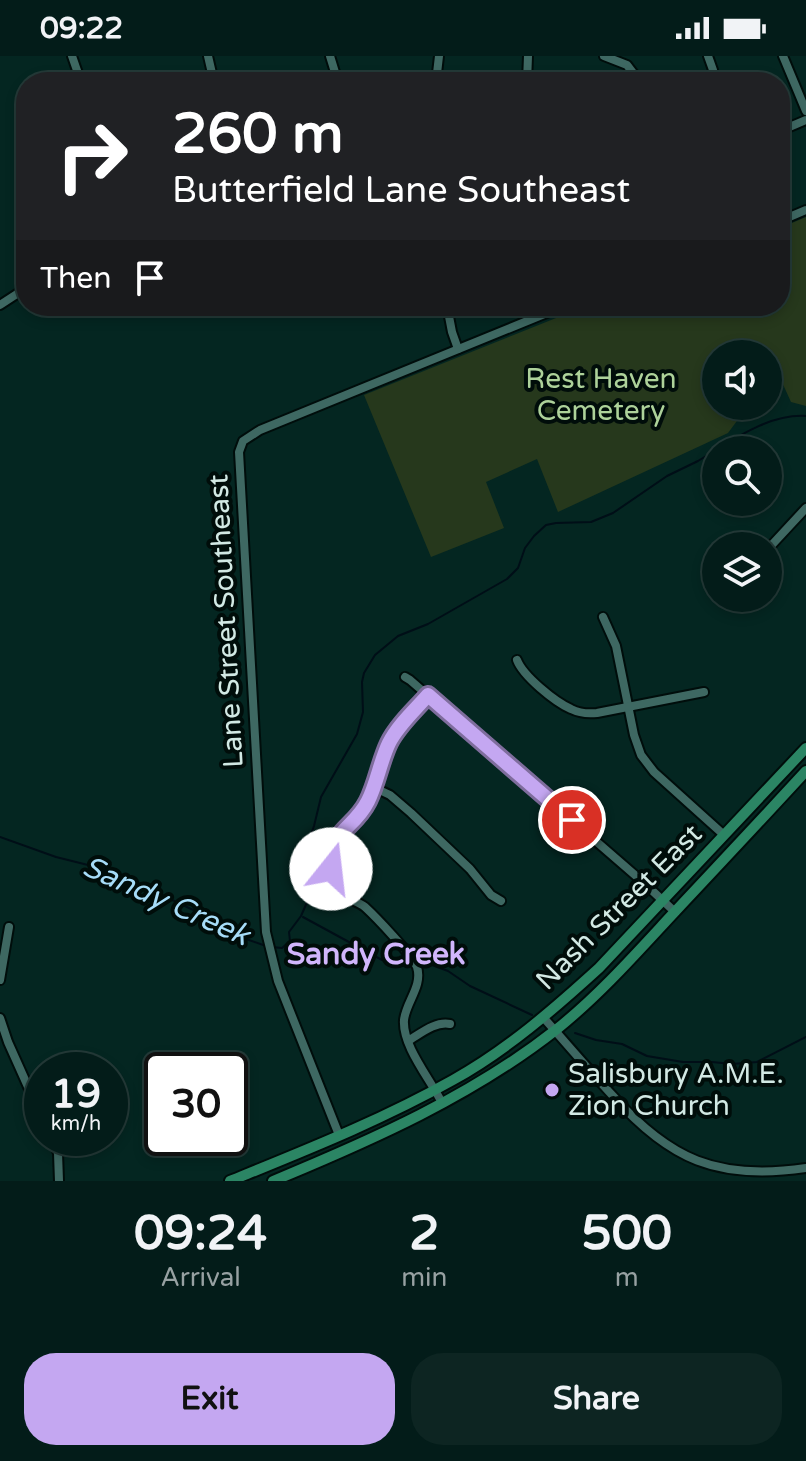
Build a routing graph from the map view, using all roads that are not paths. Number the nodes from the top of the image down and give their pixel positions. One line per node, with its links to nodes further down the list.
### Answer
1 (604, 56): 4 (street)
2 (708, 56): 3 (street)
3 (713, 70)
4 (632, 72)
5 (790, 73): 6 (street)
6 (806, 111)
7 (449, 316): 9 (street)
8 (538, 316): 9 (street, Lane Street Southeast)
9 (458, 349): 36 (street, Lane Street Southeast)
10 (806, 508): 11 (street)
11 (782, 534)
12 (603, 617): 17 (street)
13 (517, 660): 17 (street)
14 (405, 677): 16 (street)
15 (704, 692): 17 (street)
16 (428, 695): 20 (street); 23 (street)
17 (628, 707): 21 (street)
18 (806, 748): 21 (main road, Nash Street East)
19 (806, 771): 24 (main road, Nash Street East)
20 (373, 787): 22 (street); 32 (street)
21 (724, 835): 23 (main road, Nash Street East)
22 (501, 901)
23 (663, 901): 24 (street); 28 (main road, Nash Street East)
24 (675, 912): 31 (main road, Nash Street East)
25 (9, 927): 26 (street)
26 (2, 949): 27 (street)
27 (0, 980)
28 (543, 1017): 31 (street); 34 (main road, Nash Street East)
29 (0, 1018): 33 (street)
30 (450, 1024): 32 (street)
31 (555, 1031): 35 (main road, Nash Street East); 40 (street)
32 (408, 1041): 34 (street)
33 (24, 1078)
34 (435, 1089): 35 (street); 36 (main road, Nash Street East)
35 (442, 1103): 39 (main road, Nash Street East)
36 (339, 1135): 42 (main road, Nash Street East)
37 (58, 1156): 41 (street)
38 (806, 1168): 40 (street)
39 (300, 1176): 43 (main road, Nash Street East)
40 (793, 1177)
41 (59, 1181)
42 (230, 1181)
43 (273, 1181)

